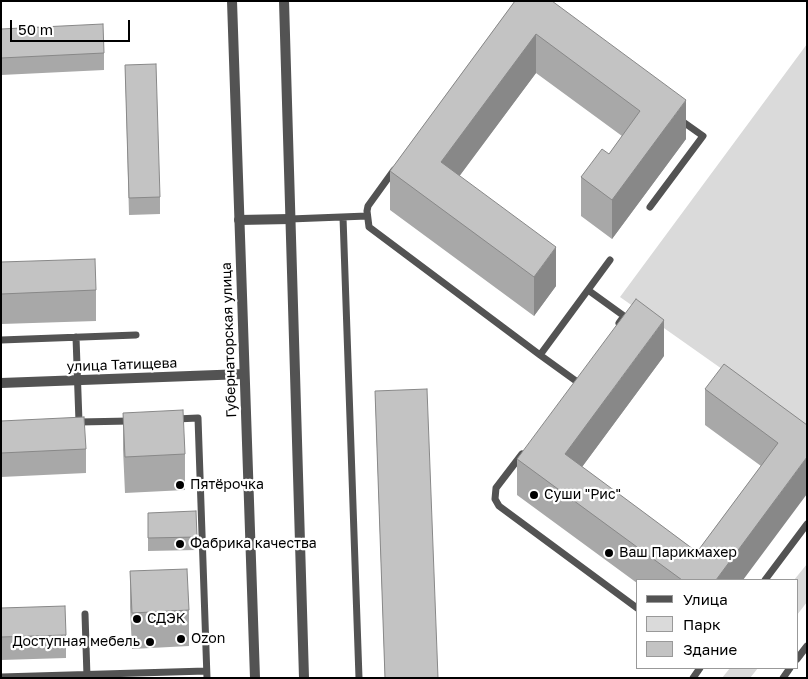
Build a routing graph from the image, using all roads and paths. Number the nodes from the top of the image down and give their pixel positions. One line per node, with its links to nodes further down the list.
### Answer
1 (232, 1): 9 (street, Губернаторская улица)
2 (284, 1): 8 (street)
3 (671, 113): 5 (lane)
4 (398, 165): 6 (lane)
5 (650, 207)
6 (367, 216): 7 (lane); 16 (lane)
7 (343, 217): 8 (lane); 39 (lane)
8 (290, 219): 9 (street); 38 (street)
9 (239, 220): 17 (street, Губернаторская улица)
10 (610, 260): 11 (lane)
11 (588, 290): 12 (lane); 16 (lane)
12 (613, 331)
13 (136, 335): 14 (lane)
14 (76, 338): 15 (lane); 19 (lane)
15 (1, 340)
16 (540, 355): 20 (lane)
17 (244, 374): 19 (street, улица Татищева); 37 (street, Губернаторская улица)
18 (581, 374): 20 (lane)
19 (78, 381): 21 (street, улица Татищева); 26 (lane)
20 (576, 381): 22 (lane)
21 (1, 383)
22 (570, 389)
23 (170, 419): 34 (lane)
24 (142, 420): 26 (lane)
25 (70, 422): 26 (lane)
26 (79, 422)
27 (525, 450): 30 (lane)
28 (807, 524): 29 (lane)
29 (766, 579)
30 (636, 607)
31 (85, 614): 35 (lane)
32 (807, 646): 33 (lane)
33 (798, 658)
34 (207, 674): 35 (lane)
35 (87, 676): 36 (lane)
36 (1, 678)
37 (255, 678)
38 (304, 678)
39 (359, 678)

